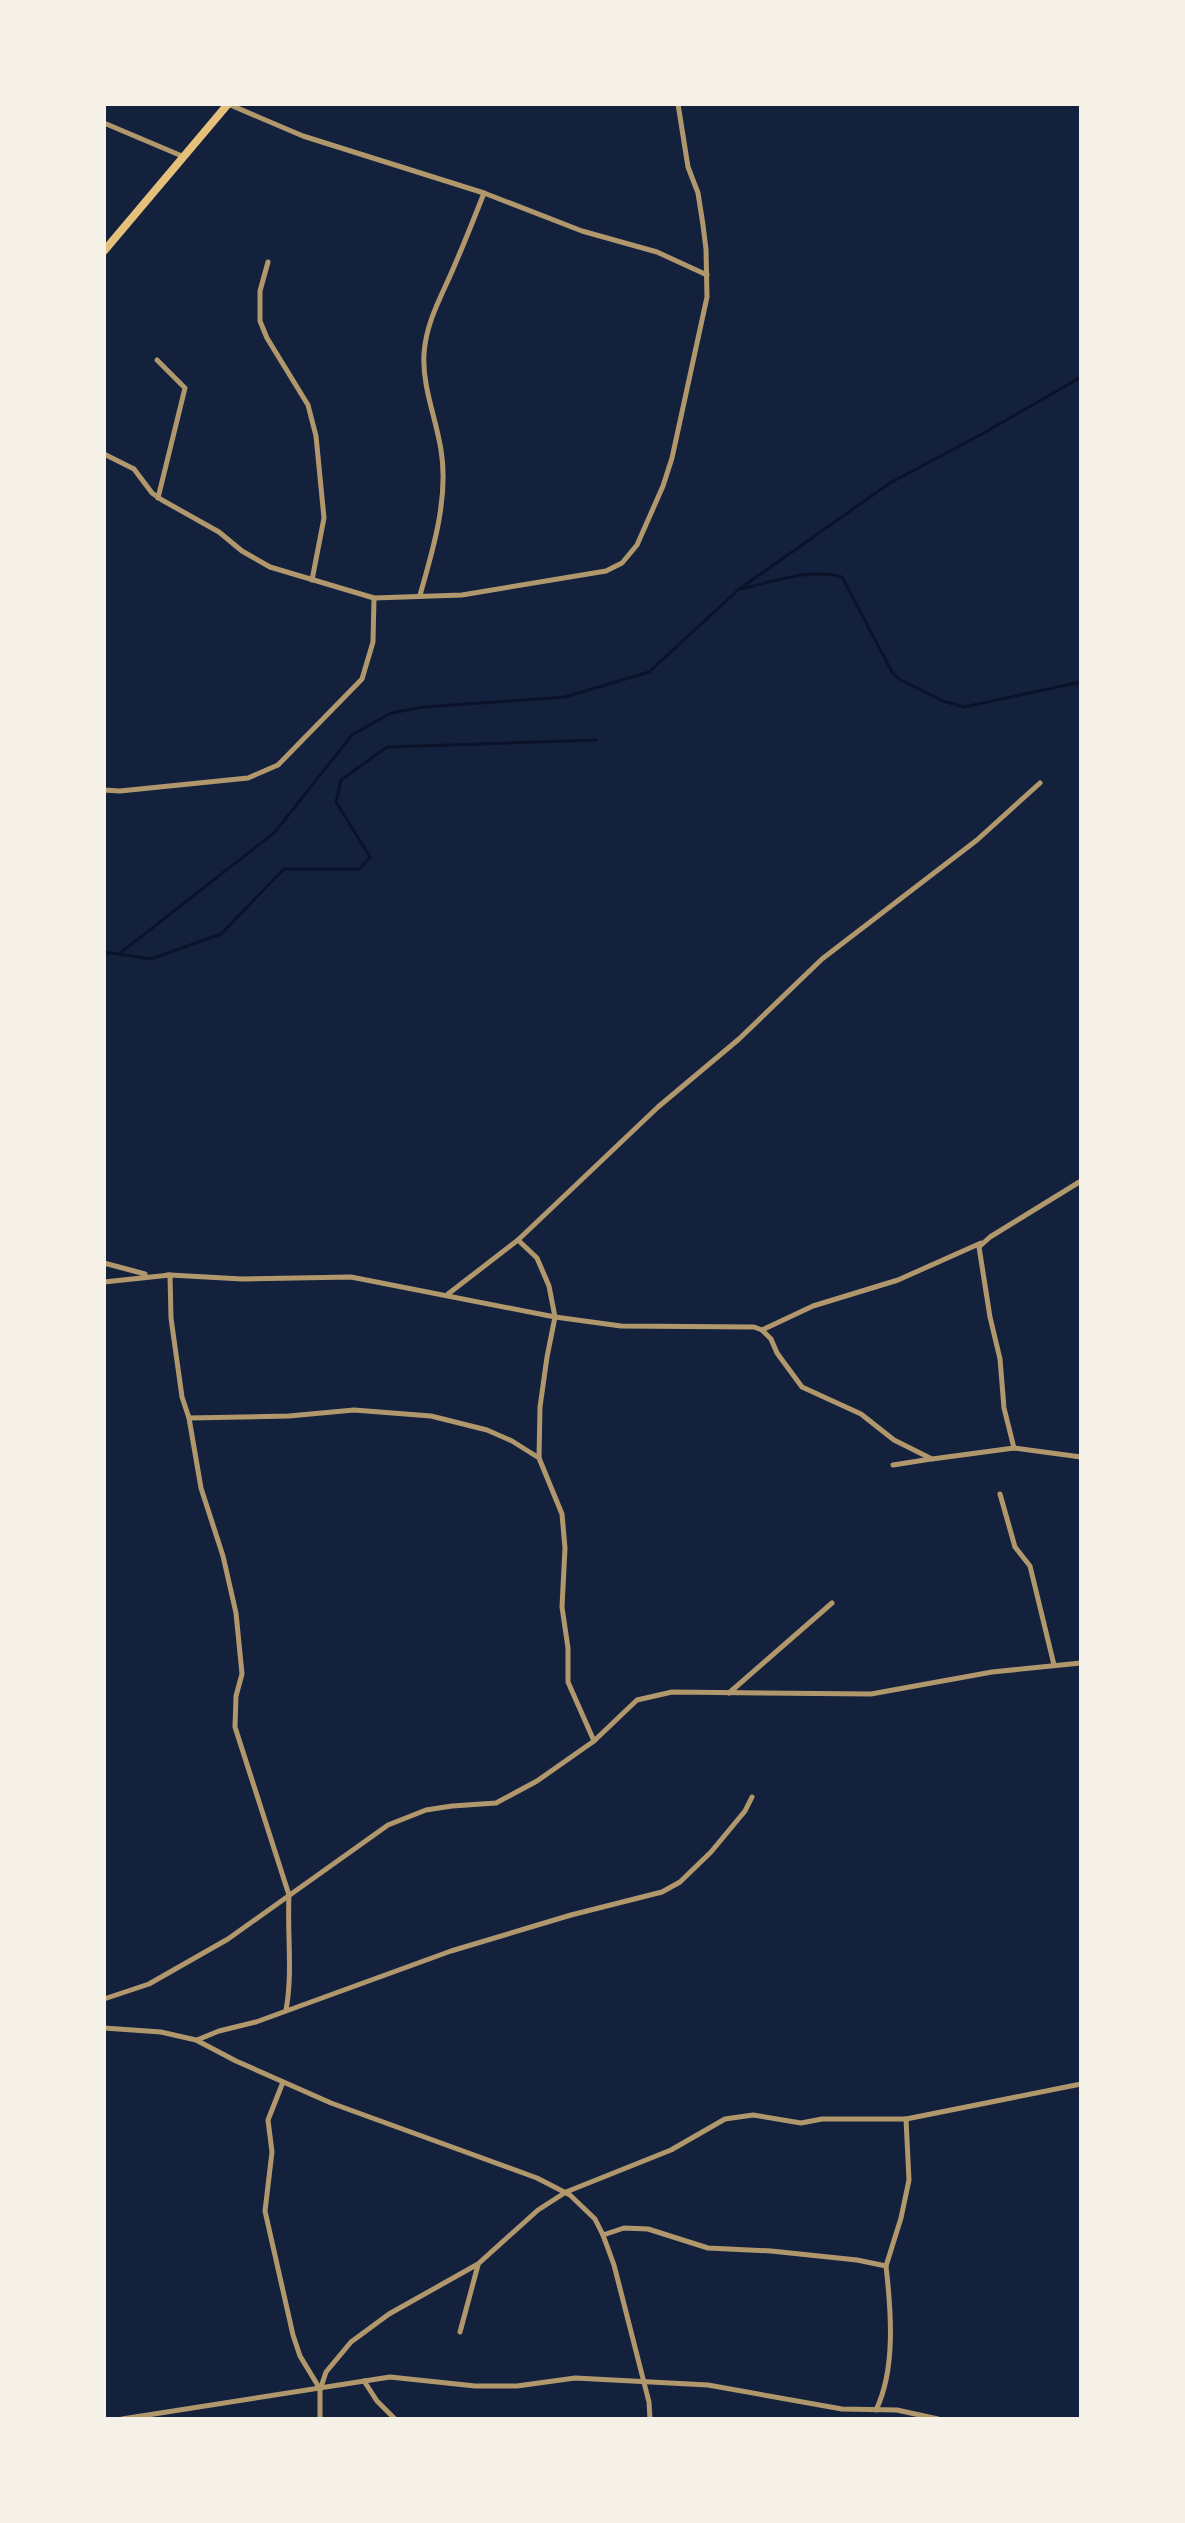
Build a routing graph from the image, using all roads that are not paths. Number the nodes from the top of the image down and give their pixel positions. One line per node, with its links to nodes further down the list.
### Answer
1 (228, 104): 4 (highway); 5 (street)
2 (678, 104): 8 (street)
3 (104, 123): 4 (street)
4 (182, 156): 6 (highway)
5 (484, 193): 8 (street); 13 (street)
6 (104, 251)
7 (268, 262): 12 (street)
8 (708, 276): 13 (street)
9 (157, 360): 11 (street)
10 (104, 454): 11 (street)
11 (158, 498): 12 (street)
12 (312, 580): 14 (street)
13 (420, 595): 14 (street)
14 (374, 598): 16 (street)
15 (1040, 783): 18 (street)
16 (104, 790)
17 (1081, 1181): 19 (street)
18 (518, 1240): 23 (street); 24 (street)
19 (982, 1243): 25 (street); 27 (street)
20 (104, 1263): 21 (street)
21 (170, 1275): 22 (street); 23 (street); 26 (street)
22 (104, 1282)
23 (447, 1295): 24 (street)
24 (555, 1317): 25 (street); 29 (street)
25 (762, 1330): 30 (street)
26 (189, 1418): 29 (street); 39 (street)
27 (1014, 1448): 28 (street); 30 (street)
28 (1081, 1457)
29 (539, 1458): 37 (street)
30 (932, 1459): 31 (street)
31 (893, 1465)
32 (1000, 1494): 35 (street)
33 (832, 1603): 36 (street)
34 (1081, 1663): 35 (street)
35 (1054, 1665): 36 (street)
36 (729, 1693): 37 (street)
37 (594, 1741): 39 (street)
38 (752, 1797): 41 (street)
39 (289, 1895): 40 (street); 41 (street)
40 (104, 1999)
41 (286, 2010): 45 (street)
42 (104, 2028): 43 (street)
43 (112, 2028): 44 (street); 45 (street)
44 (104, 2036)
45 (196, 2040): 46 (street)
46 (283, 2082): 49 (street); 56 (street)
47 (1081, 2084): 48 (street)
48 (906, 2119): 49 (street); 52 (street)
49 (566, 2192): 50 (street); 51 (street)
50 (603, 2235): 52 (street); 54 (street)
51 (478, 2264): 53 (street); 56 (street)
52 (886, 2266): 57 (street)
53 (460, 2332)
54 (642, 2380): 55 (street); 57 (street); 61 (street)
55 (364, 2381): 56 (street); 60 (street)
56 (320, 2390): 58 (street); 59 (street)
57 (875, 2411): 62 (street)
58 (122, 2419)
59 (320, 2419)
60 (395, 2419)
61 (650, 2419)
62 (938, 2419)

